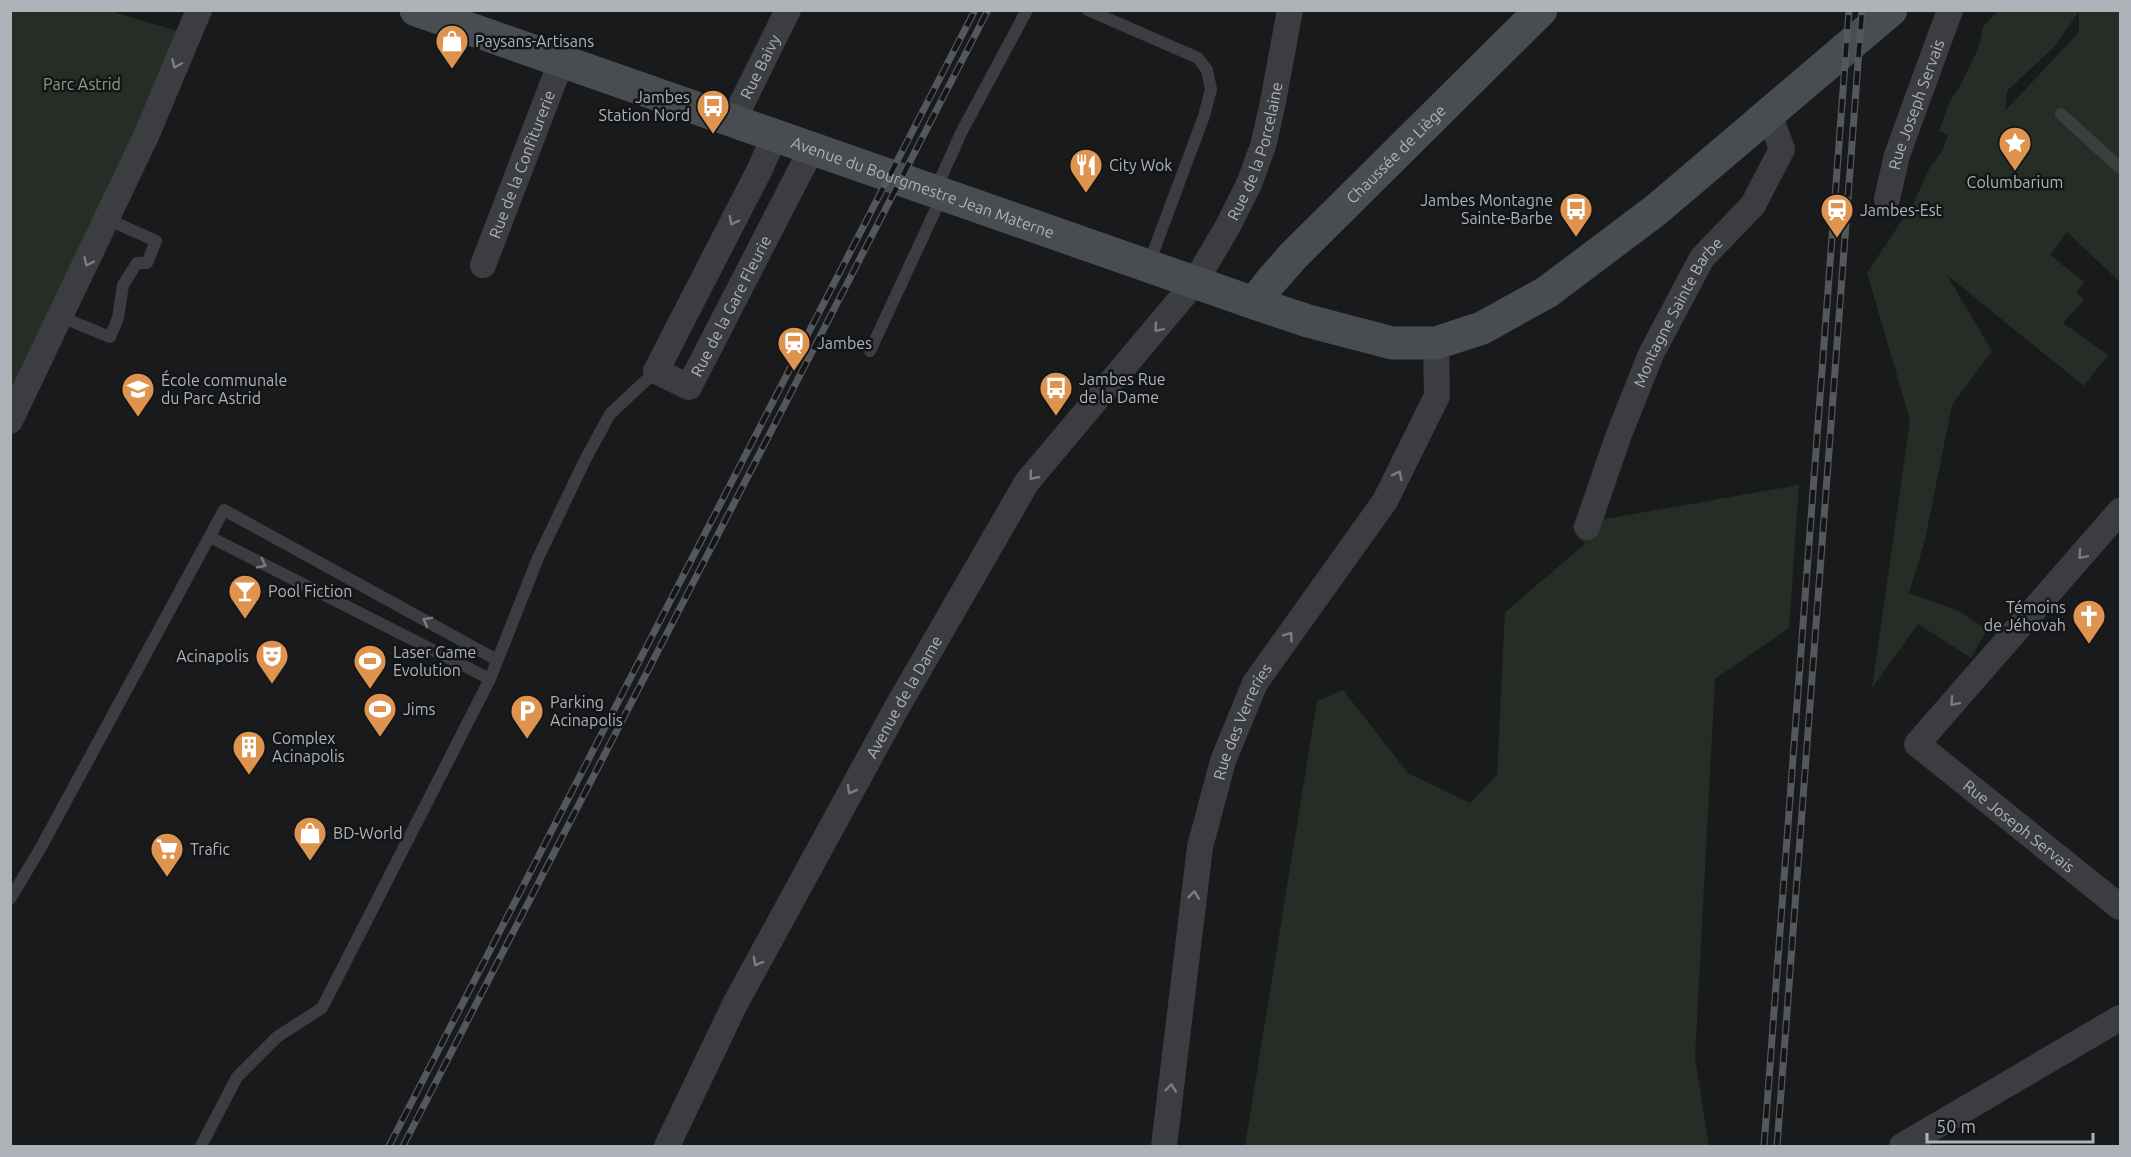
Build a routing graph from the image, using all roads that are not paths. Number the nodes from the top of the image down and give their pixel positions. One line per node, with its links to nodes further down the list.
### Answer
1 (199, 10): 19 (street, one-way to 19)
2 (416, 10): 10 (main road, Avenue du Bourgmestre Jean Materne)
3 (788, 10): 13 (street, Rue Baivy)
4 (1028, 10): 17 (lane)
5 (1089, 10): 21 (lane)
6 (1290, 10): 22 (street, Rue de la Porcelaine)
7 (1542, 10): 23 (main road, Chaussée de Liège)
8 (1890, 10): 11 (main road)
9 (1950, 10): 18 (street, Rue Joseph Servais)
10 (561, 62): 13 (main road, Avenue du Bourgmestre Jean Materne); 20 (street, Rue de la Confiturerie)
11 (1769, 114): 25 (main road); 30 (street, Montagne Sainte Barbe)
12 (2061, 114): 16 (lane)
13 (732, 123): 14 (main road, Avenue du Bourgmestre Jean Materne)
14 (774, 137): 15 (main road, Avenue du Bourgmestre Jean Materne); 27 (street, one-way to 27)
15 (811, 150): 17 (main road, Avenue du Bourgmestre Jean Materne); 27 (street, Rue de la Gare Fleurie)
16 (2121, 168)
17 (939, 194): 21 (main road, Avenue du Bourgmestre Jean Materne); 26 (lane)
18 (1887, 199)
19 (107, 219): 24 (street, one-way to 24); 24 (lane)
20 (483, 265)
21 (1148, 267): 22 (main road, Avenue du Bourgmestre Jean Materne)
22 (1196, 282): 23 (main road, Avenue du Bourgmestre Jean Materne); 38 (street, Avenue de la Dame, one-way to 38)
23 (1254, 303): 25 (main road, Avenue du Bourgmestre Jean Materne)
24 (61, 317): 28 (street)
25 (1436, 343): 39 (street, Rue des Verreries, one-way to 25)
26 (870, 351)
27 (656, 371): 32 (lane)
28 (10, 421)
29 (2121, 511): 35 (street, Rue Joseph Servais, one-way to 35)
30 (1587, 527)
31 (210, 537): 32 (lane, one-way to 31); 33 (lane, one-way to 33); 34 (lane)
32 (497, 660): 33 (lane)
33 (490, 679): 37 (lane)
34 (10, 898)
35 (2121, 907)
36 (2121, 1018): 40 (street)
37 (201, 1146)
38 (667, 1146)
39 (1164, 1146)
40 (1902, 1146)

